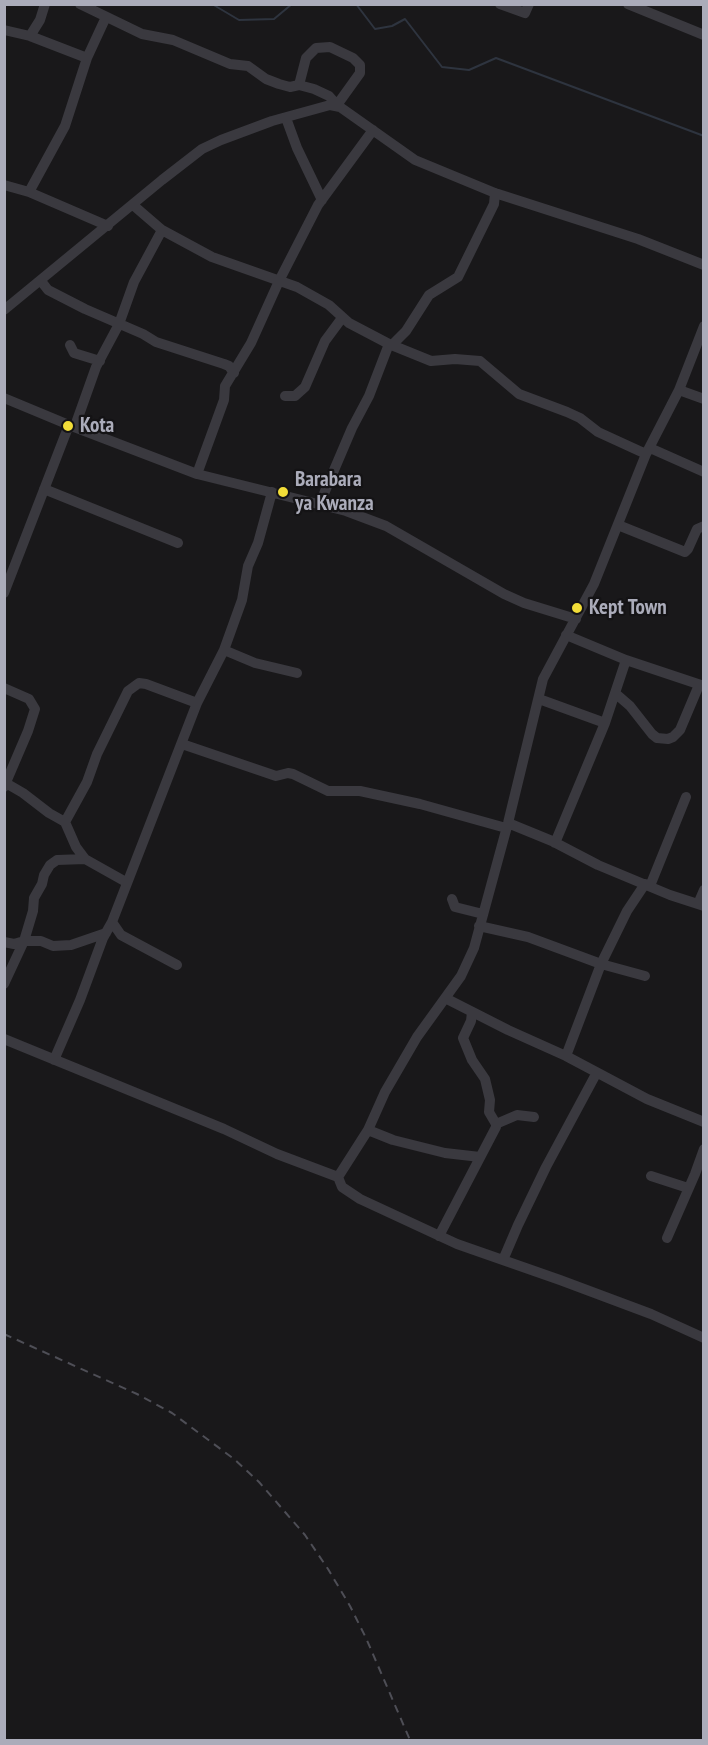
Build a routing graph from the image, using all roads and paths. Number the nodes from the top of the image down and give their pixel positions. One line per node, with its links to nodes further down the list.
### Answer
1 (45, 4): 9 (street)
2 (80, 4): 6 (street)
3 (500, 4): 4 (street)
4 (529, 4)
5 (628, 4): 8 (street)
6 (106, 16): 10 (street); 11 (street)
7 (4, 30): 9 (street)
8 (704, 35)
9 (30, 36): 10 (street)
10 (87, 58): 16 (street)
11 (299, 86): 12 (street); 12 (street)
12 (337, 105): 13 (street); 14 (street)
13 (286, 118): 18 (street); 19 (street)
14 (373, 130): 17 (street); 18 (street)
15 (4, 185): 16 (street)
16 (29, 192): 20 (street)
17 (495, 193): 22 (street); 29 (street)
18 (322, 200): 24 (street)
19 (133, 205): 20 (street); 21 (street)
20 (108, 226): 23 (street)
21 (162, 230): 24 (street); 27 (street)
22 (704, 265)
23 (41, 281): 25 (street); 27 (street)
24 (279, 281): 26 (street); 32 (street)
25 (4, 310)
26 (342, 318): 29 (street); 34 (street)
27 (118, 324): 31 (street); 32 (street)
28 (704, 326): 33 (street)
29 (391, 344): 38 (street); 43 (street)
30 (70, 345): 31 (street)
31 (100, 361): 37 (street)
32 (234, 373): 40 (street)
33 (679, 390): 36 (street); 38 (street)
34 (285, 396)
35 (4, 398): 37 (street)
36 (704, 399)
37 (72, 426): 40 (street); 41 (street)
38 (648, 451): 39 (street); 44 (street)
39 (704, 472)
40 (197, 474): 42 (street)
41 (44, 489): 46 (street); 47 (street)
42 (272, 492): 43 (street); 50 (street)
43 (320, 503): 48 (street)
44 (618, 525): 45 (street); 48 (street)
45 (704, 526)
46 (178, 543)
47 (4, 592)
48 (576, 619): 49 (street)
49 (566, 635): 51 (street); 56 (street)
50 (224, 650): 52 (street); 57 (street)
51 (626, 660): 53 (street); 55 (street)
52 (297, 672)
53 (701, 685): 55 (street)
54 (4, 688): 60 (street)
55 (615, 693): 58 (street)
56 (539, 699): 58 (street); 63 (street)
57 (197, 704): 59 (street); 62 (street)
58 (605, 723): 64 (street)
59 (182, 744): 63 (street); 66 (street)
60 (5, 784): 62 (street)
61 (687, 797): 67 (street)
62 (65, 822): 65 (street)
63 (507, 826): 64 (street); 71 (street)
64 (555, 843): 67 (street)
65 (85, 859): 66 (street); 76 (street)
66 (126, 882): 72 (street)
67 (648, 885): 70 (street); 78 (street)
68 (704, 890): 70 (street)
69 (452, 899): 71 (street)
70 (701, 905)
71 (483, 914): 73 (street)
72 (112, 922): 74 (street); 75 (street)
73 (479, 926): 78 (street); 82 (street)
74 (121, 935): 75 (street); 79 (street)
75 (104, 936): 76 (street); 86 (street)
76 (24, 941): 77 (street); 81 (street)
77 (4, 942)
78 (601, 964): 80 (street); 85 (street)
79 (177, 965)
80 (645, 976)
81 (4, 984)
82 (445, 998): 83 (street); 91 (street)
83 (472, 1012): 85 (street); 90 (street)
84 (4, 1039): 86 (street)
85 (566, 1056): 87 (street)
86 (54, 1060): 95 (street)
87 (596, 1074): 89 (street); 99 (street)
88 (534, 1117): 90 (street)
89 (704, 1122)
90 (496, 1124): 93 (street)
91 (368, 1130): 93 (street); 95 (street)
92 (704, 1149): 96 (street)
93 (480, 1157): 97 (street)
94 (651, 1176): 96 (street)
95 (338, 1177): 97 (street)
96 (688, 1188): 98 (street)
97 (439, 1236): 99 (street)
98 (667, 1238)
99 (503, 1260): 100 (street)
100 (704, 1338)

